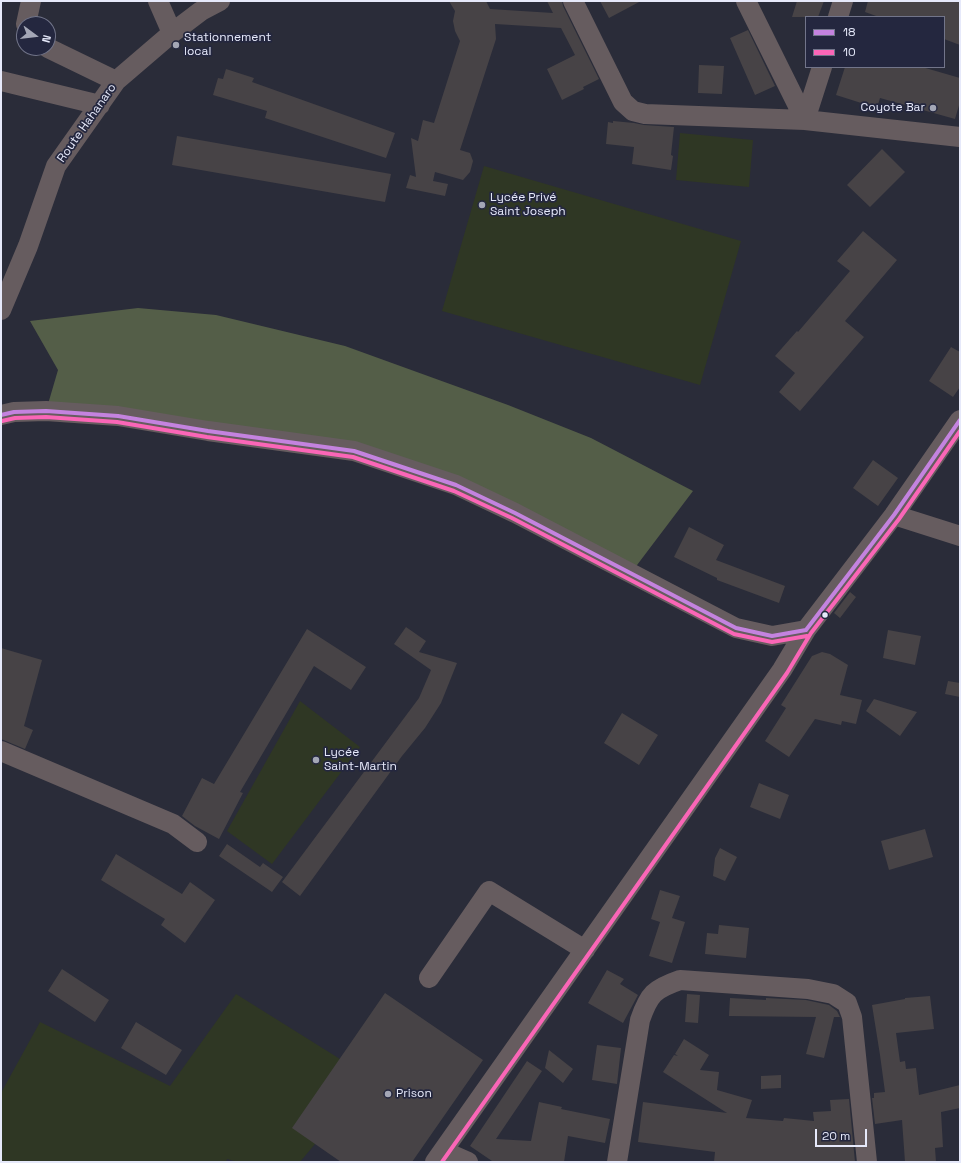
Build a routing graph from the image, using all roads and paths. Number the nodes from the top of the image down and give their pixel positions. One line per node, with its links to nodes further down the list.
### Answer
1 (31, 1): 7 (street)
2 (158, 1): 9 (street)
3 (220, 1): 9 (street, Route Hahanaro)
4 (573, 1): 15 (street)
5 (746, 1): 15 (street)
6 (843, 1): 8 (street)
7 (28, 16)
8 (838, 16)
9 (172, 32): 13 (street, Route Hahanaro)
10 (56, 52): 13 (street)
11 (822, 68): 15 (street)
12 (1, 81): 14 (street)
13 (116, 81): 14 (street, Route Hahanaro)
14 (100, 105): 17 (street, Route Hahanaro)
15 (805, 120): 16 (street)
16 (960, 137)
17 (1, 310)
18 (1, 415): 22 (street)
19 (960, 420): 20 (street)
20 (894, 515): 21 (street); 22 (street)
21 (960, 536)
22 (806, 630): 25 (street)
23 (1, 751): 24 (street)
24 (197, 842)
25 (585, 950): 26 (street); 27 (street)
26 (429, 978)
27 (439, 1157): 28 (street)
28 (468, 1162)
29 (618, 1162): 30 (street)
30 (868, 1162)

